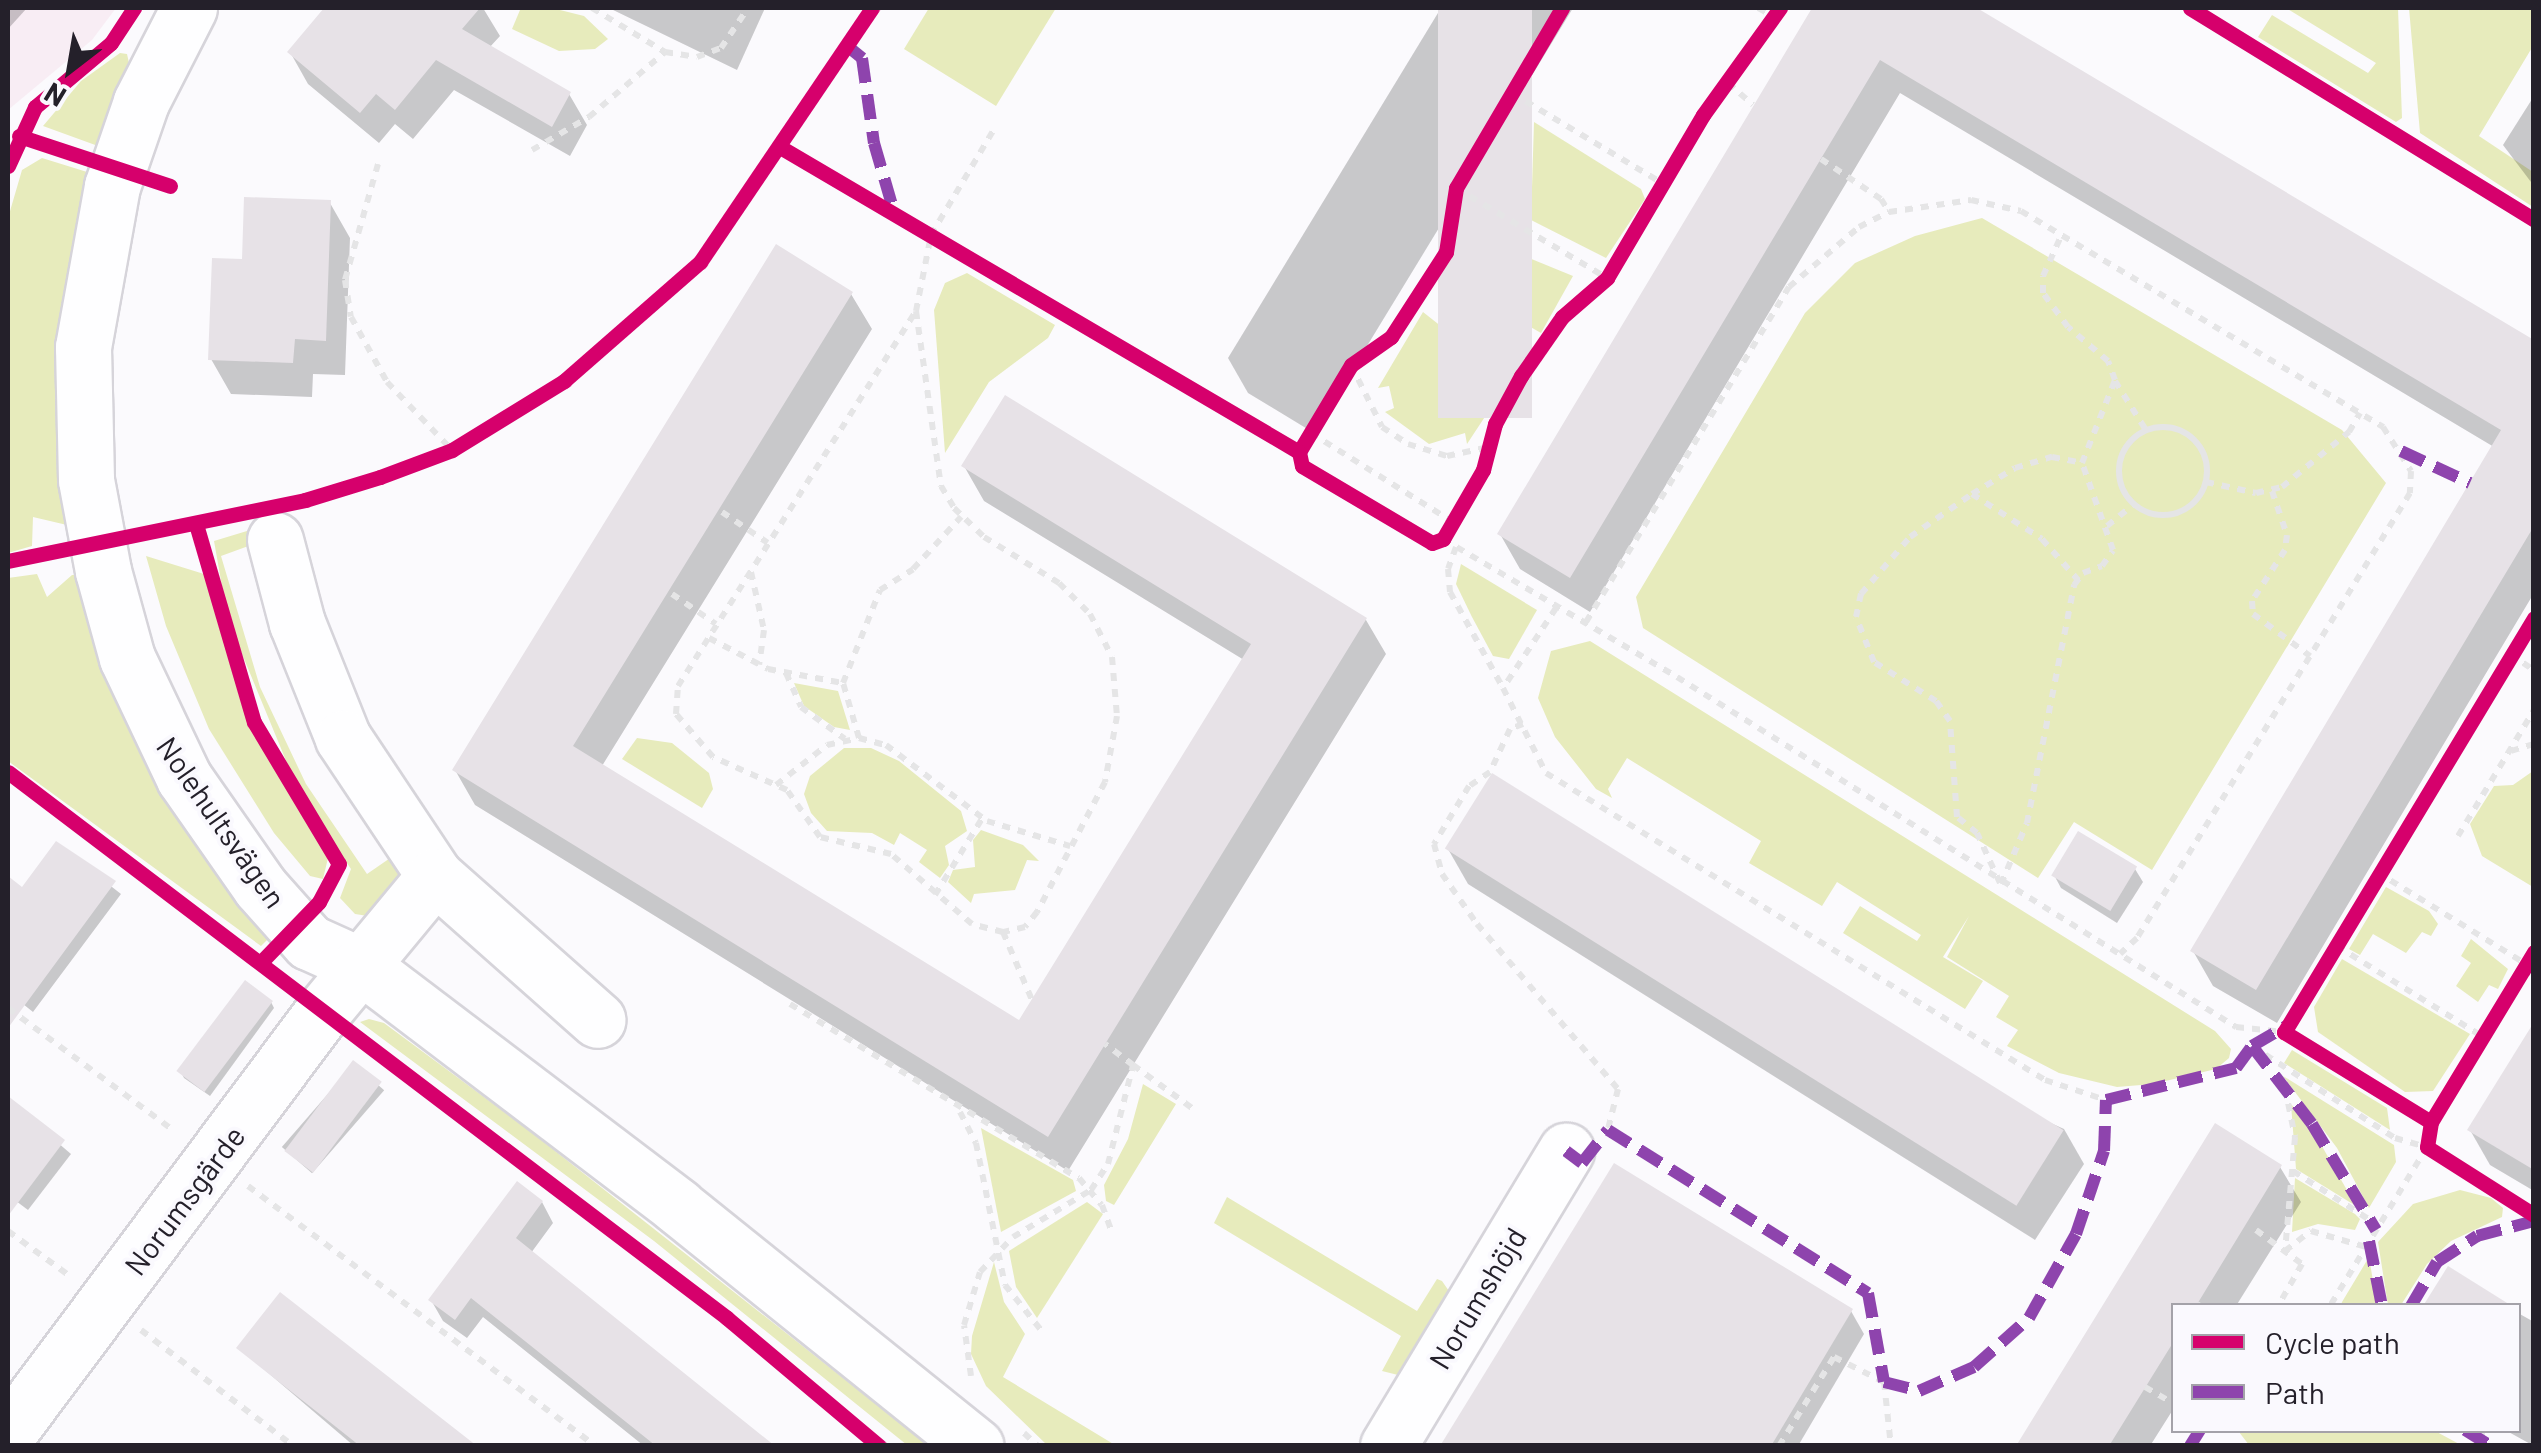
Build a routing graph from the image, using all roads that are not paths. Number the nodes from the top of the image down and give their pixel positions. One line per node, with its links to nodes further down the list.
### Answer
1 (189, 8): 5 (street, Nolehultsvägen)
2 (232, 8): 5 (street, Nolehultsvägen)
3 (275, 540): 4 (street)
4 (435, 876): 5 (street, Norumsgärde); 6 (street)
5 (360, 965): 8 (street, Norumsgärde); 9 (street, Nolehultsvägen)
6 (598, 1020)
7 (1576, 1169): 10 (street, Norumshöjd)
8 (8, 1433)
9 (997, 1437)
10 (1388, 1446)

